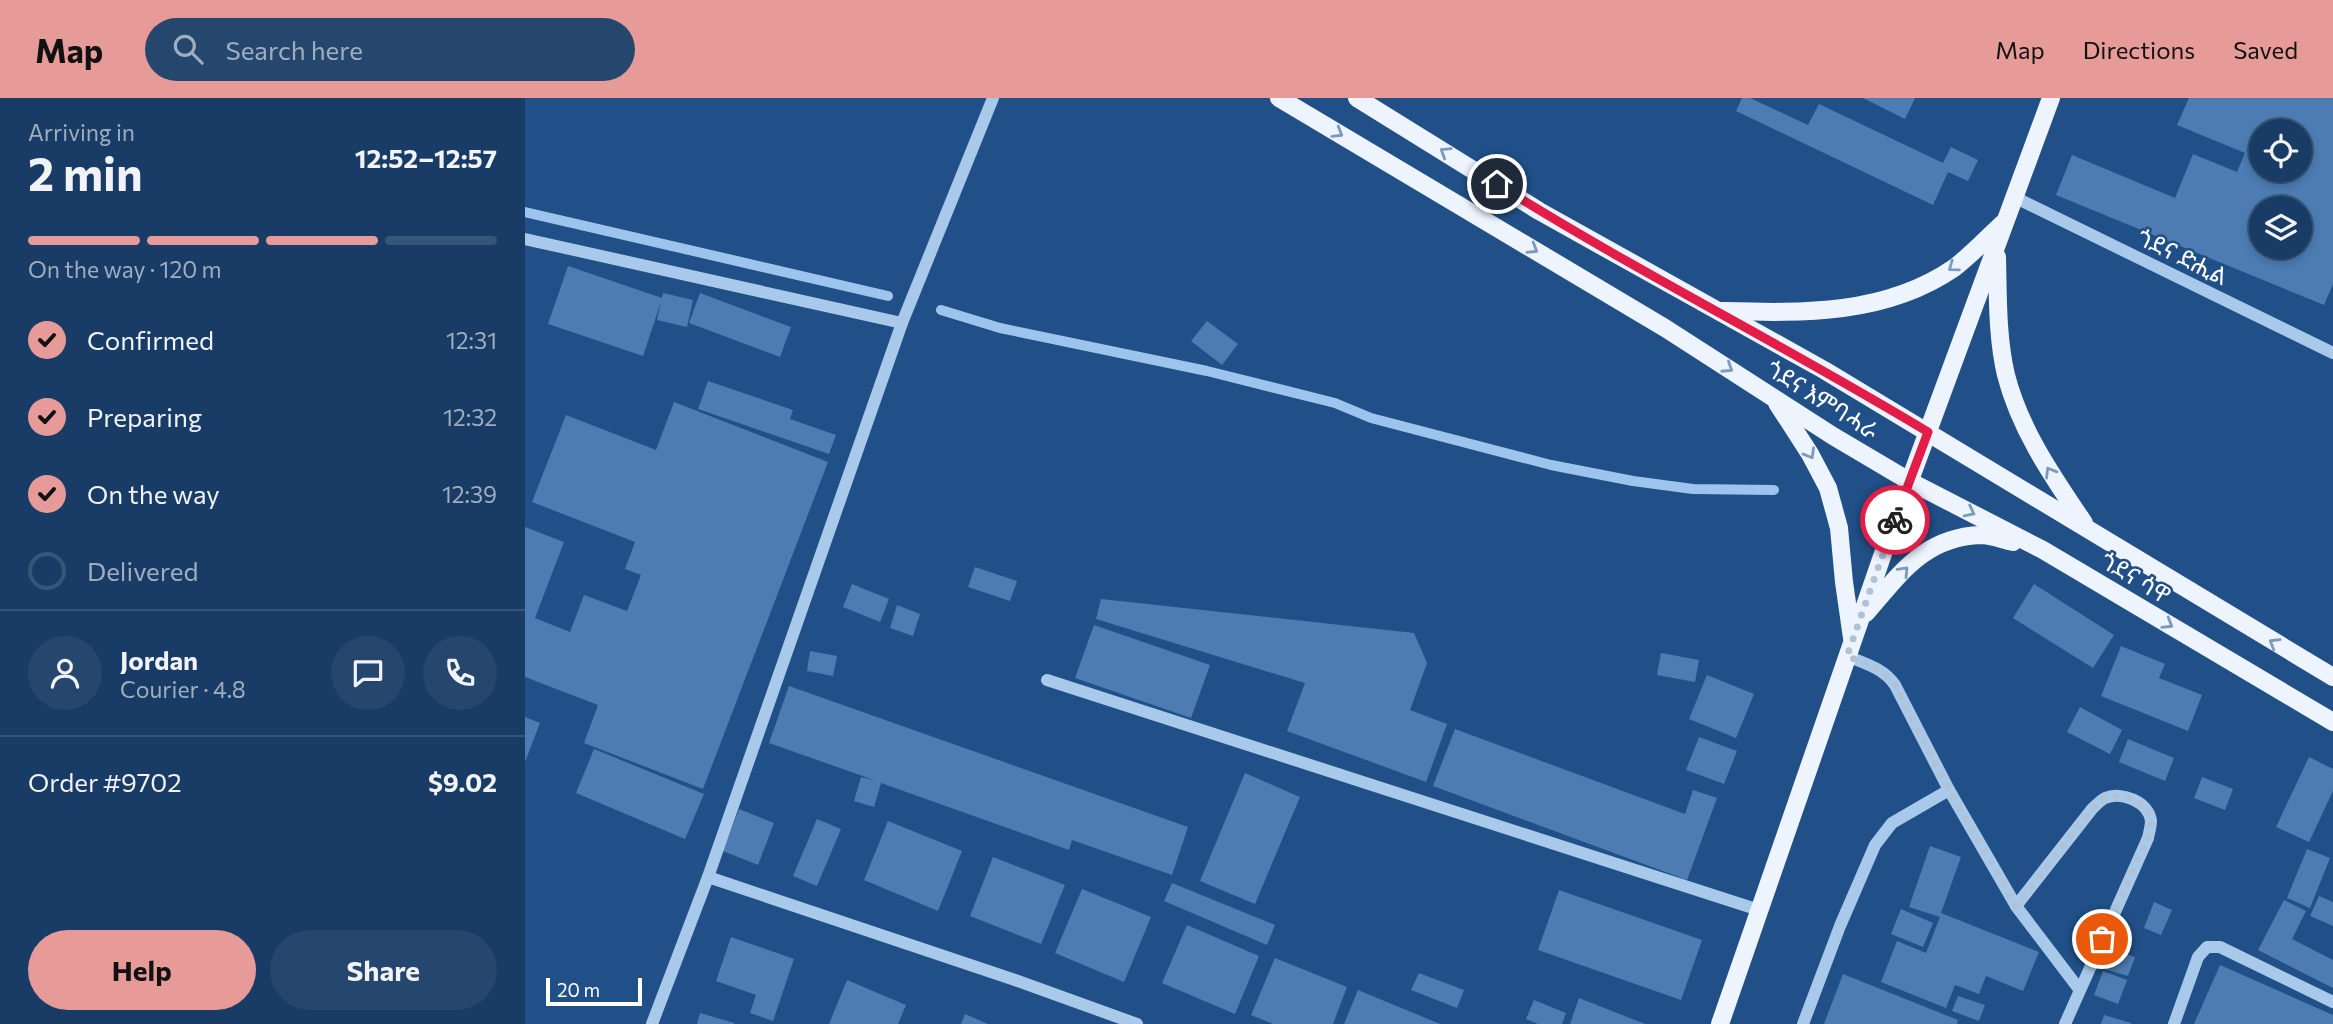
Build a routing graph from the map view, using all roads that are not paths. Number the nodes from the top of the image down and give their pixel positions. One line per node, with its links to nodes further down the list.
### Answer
1 (993, 98): 10 (street)
2 (1279, 98): 12 (main road, ጎደና እምባሓራ, one-way to 12)
3 (1357, 98): 9 (main road, ጎደና እምባሓራ, one-way to 3)
4 (2051, 98): 5 (main road)
5 (2014, 197): 6 (main road); 11 (street, ጎደና ድሒል)
6 (2005, 222): 8 (main road); 9 (main road, one-way to 9)
7 (525, 239): 10 (street)
8 (1996, 247): 13 (main road); 15 (main road, one-way to 8)
9 (1714, 310): 13 (main road, ጎደና እምባሓራ)
10 (902, 323): 23 (street)
11 (2333, 353)
12 (1773, 397): 14 (main road, ጎደና እምባሓራ); 18 (main road, one-way to 18)
13 (1928, 432): 14 (main road); 15 (main road, ጎደና ሳዋ)
14 (1909, 481): 16 (main road, ጎደና ሳዋ, one-way to 16); 17 (main road)
15 (2087, 529): 19 (main road, ጎደና ሳዋ, one-way to 15)
16 (2042, 550): 17 (main road, one-way to 16); 21 (main road, ጎደና ሳዋ, one-way to 21)
17 (1859, 621): 18 (main road)
18 (1850, 649): 22 (street); 25 (main road)
19 (2333, 677)
20 (1048, 680): 25 (street)
21 (2333, 722)
22 (1949, 790): 24 (street); 31 (street)
23 (708, 877): 28 (street); 29 (street)
24 (2016, 906): 26 (street); 26 (street)
25 (1759, 910): 30 (main road)
26 (2079, 989): 32 (street)
27 (2333, 1002): 33 (street)
28 (652, 1024)
29 (1137, 1024)
30 (1720, 1024)
31 (1803, 1024)
32 (2065, 1024)
33 (2174, 1024)

